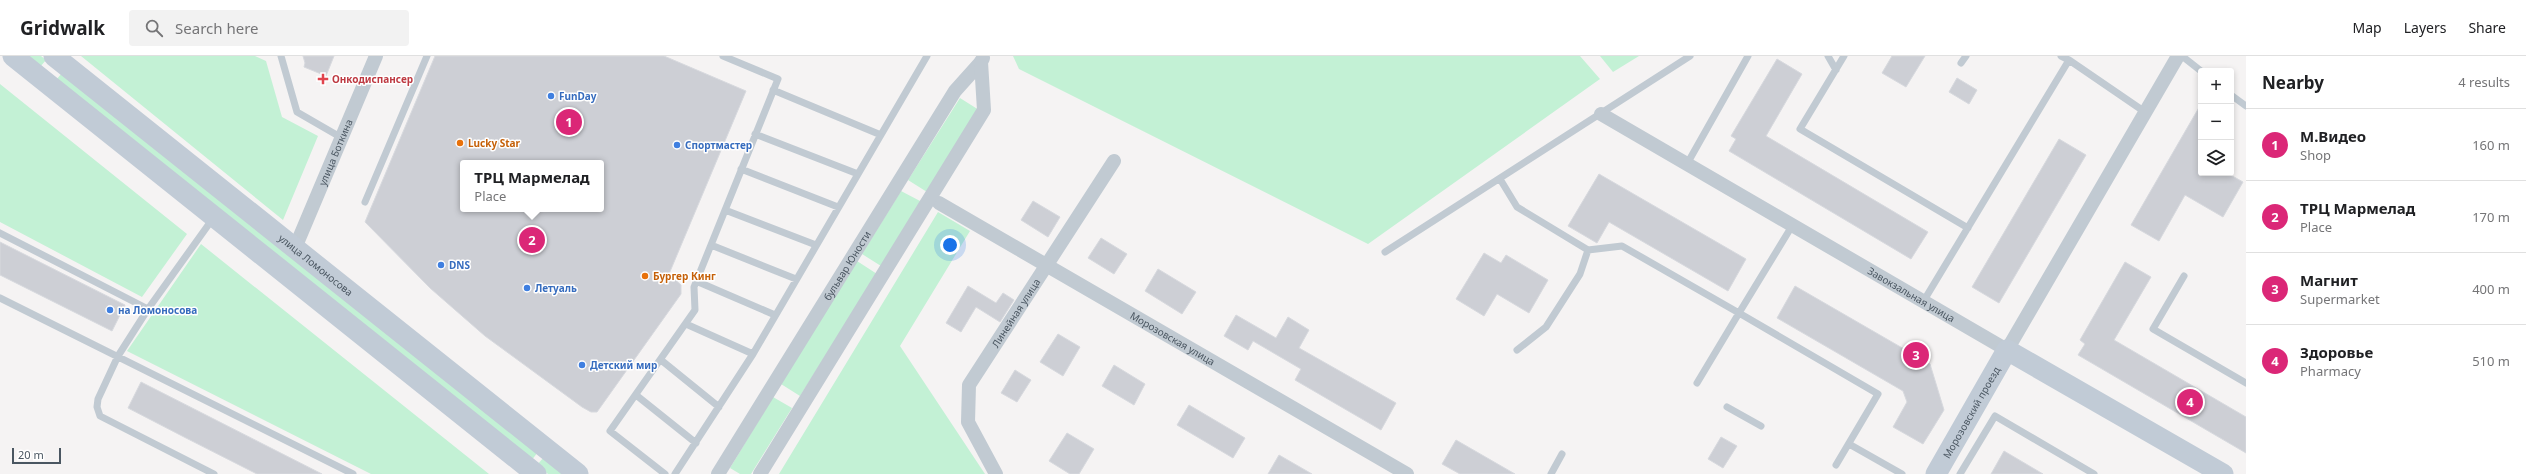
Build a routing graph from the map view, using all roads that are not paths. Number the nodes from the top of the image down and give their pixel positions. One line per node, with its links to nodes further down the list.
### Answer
1 (13, 56): 21 (main road)
2 (281, 56): 29 (lane)
3 (376, 56): 29 (street, улица Боткина)
4 (427, 56): 35 (lane)
5 (723, 56): 22 (lane)
6 (927, 56): 28 (lane)
7 (1690, 56): 26 (lane)
8 (1748, 56): 31 (lane)
9 (1828, 56): 20 (lane)
10 (1844, 56): 20 (lane)
11 (1966, 56): 18 (lane)
12 (2061, 56): 17 (lane)
13 (2178, 56): 25 (street)
14 (2182, 56): 19 (lane)
15 (56, 58): 21 (main road); 45 (main road, улица Ломоносова)
16 (982, 59): 79 (street, бульвар Юности); 80 (street)
17 (2069, 60): 25 (lane); 41 (lane)
18 (1961, 63)
19 (2198, 69)
20 (1836, 70): 41 (lane)
21 (42, 79): 39 (main road)
22 (773, 90): 27 (lane); 28 (lane)
23 (2234, 97): 24 (lane)
24 (2246, 106)
25 (2145, 112): 59 (street)
26 (1601, 114): 31 (street, Завокзальная улица); 34 (lane)
27 (755, 134): 32 (lane); 33 (lane)
28 (881, 135): 33 (lane)
29 (342, 138): 45 (street, улица Боткина)
30 (1114, 161): 48 (street, Линейная улица)
31 (1687, 164): 40 (street, Завокзальная улица)
32 (741, 170): 37 (lane); 38 (lane)
33 (858, 174): 37 (lane)
34 (1500, 179): 46 (lane); 47 (lane)
35 (365, 202)
36 (939, 203): 48 (street, Морозовская улица)
37 (838, 207): 43 (lane)
38 (725, 210): 43 (lane); 44 (lane)
39 (214, 217): 54 (lane); 75 (main road)
40 (1792, 226): 53 (street, Завокзальная улица); 55 (lane)
41 (1968, 228): 53 (lane)
42 (0, 233): 54 (lane)
43 (816, 244): 50 (lane)
44 (710, 245): 50 (lane); 51 (lane)
45 (295, 248): 76 (main road, улица Ломоносова)
46 (1588, 250): 55 (lane); 58 (lane)
47 (1386, 252)
48 (1045, 266): 81 (street, Линейная улица); 82 (street, Морозовская улица)
49 (2184, 276): 64 (lane)
50 (796, 279): 56 (lane)
51 (696, 281): 56 (lane); 57 (lane)
52 (0, 298): 61 (lane)
53 (1923, 302): 59 (street, Завокзальная улица)
54 (148, 309): 61 (lane)
55 (1739, 313): 63 (lane); 70 (lane)
56 (775, 315): 60 (lane)
57 (686, 324): 60 (lane); 62 (lane)
58 (1517, 350)
59 (2007, 350): 85 (main road, Морозовский проезд); 88 (main road, Завокзальная улица)
60 (753, 354): 66 (lane)
61 (118, 356): 73 (lane); 74 (lane)
62 (661, 360): 65 (lane); 66 (lane)
63 (1697, 383)
64 (2246, 383)
65 (636, 395): 69 (lane); 77 (lane)
66 (719, 407): 69 (lane)
67 (1727, 407): 68 (lane)
68 (1760, 426)
69 (696, 443): 78 (lane)
70 (1849, 444): 72 (lane); 84 (lane)
71 (1562, 454): 83 (lane)
72 (1836, 465)
73 (214, 474)
74 (353, 474)
75 (536, 474)
76 (578, 474)
77 (665, 474)
78 (675, 474)
79 (718, 474)
80 (760, 474)
81 (996, 474)
82 (1407, 474)
83 (1551, 474)
84 (1902, 474)
85 (1936, 474)
86 (1960, 474): 87 (lane)
87 (2094, 474)
88 (2223, 474)

